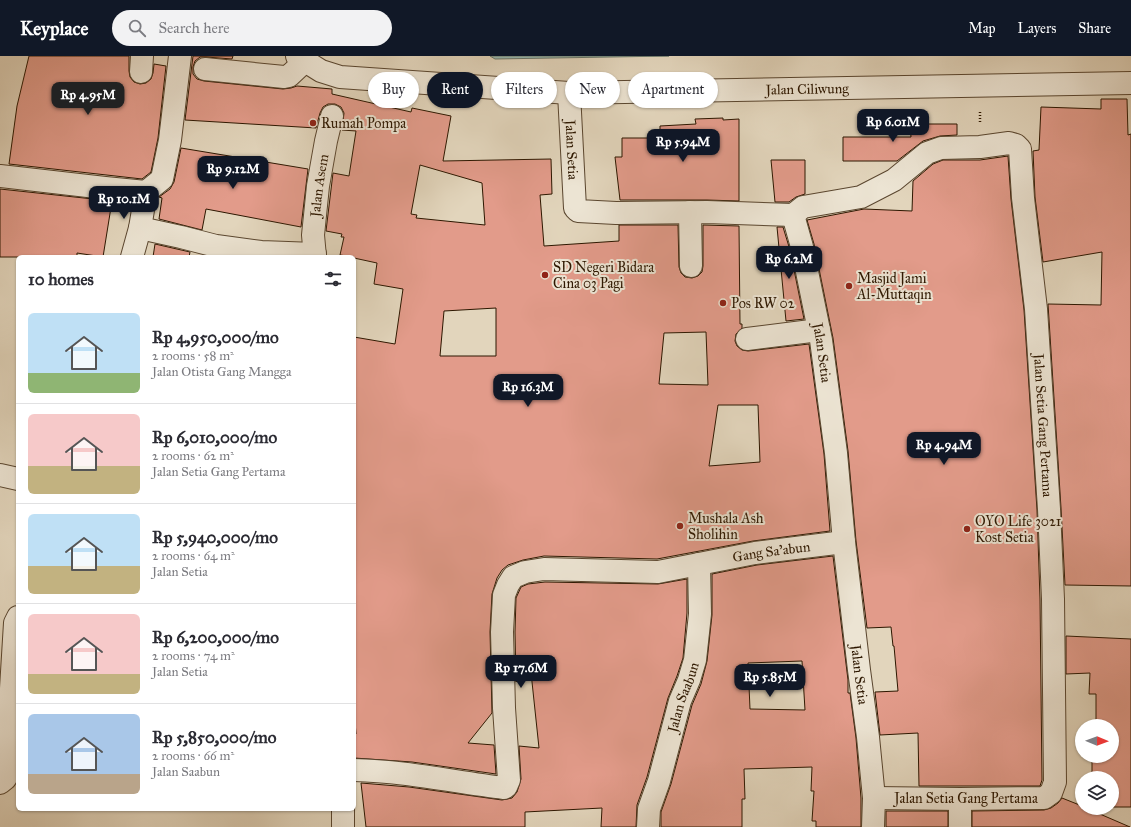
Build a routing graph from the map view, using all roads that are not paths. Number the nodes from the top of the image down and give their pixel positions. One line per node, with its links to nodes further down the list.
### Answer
1 (180, 56): 10 (street)
2 (301, 59): 3 (street); 6 (street, Jalan Ciliwung)
3 (205, 69)
4 (1131, 83): 5 (street, Jalan Ciliwung)
5 (620, 92)
6 (565, 93)
7 (570, 108): 11 (street, Jalan Setia)
8 (332, 116): 16 (street, Jalan Asem)
9 (0, 176): 10 (street)
10 (146, 192): 13 (street)
11 (690, 212): 12 (street, Jalan Setia); 17 (street)
12 (793, 215): 18 (street, Jalan Setia); 30 (street, Jalan Setia Gang Pertama)
13 (140, 228): 14 (street); 15 (street)
14 (133, 255)
15 (302, 255)
16 (315, 255)
17 (691, 266)
18 (819, 330): 19 (street); 22 (street, Jalan Setia)
19 (747, 339)
20 (0, 475): 21 (street)
21 (16, 479)
22 (844, 542): 23 (street, Gang Sa'abun); 29 (street, Jalan Setia)
23 (699, 564): 27 (street, Gang Sa'abun); 33 (street, Jalan Saabun)
24 (16, 621): 25 (street)
25 (5, 705): 26 (street)
26 (14, 748): 28 (street)
27 (356, 770)
28 (0, 783)
29 (874, 798): 30 (street, Jalan Setia Gang Pertama); 34 (street, Jalan Setia)
30 (960, 800): 35 (street)
31 (343, 811): 32 (street)
32 (343, 827)
33 (648, 827)
34 (873, 827)
35 (960, 827)

